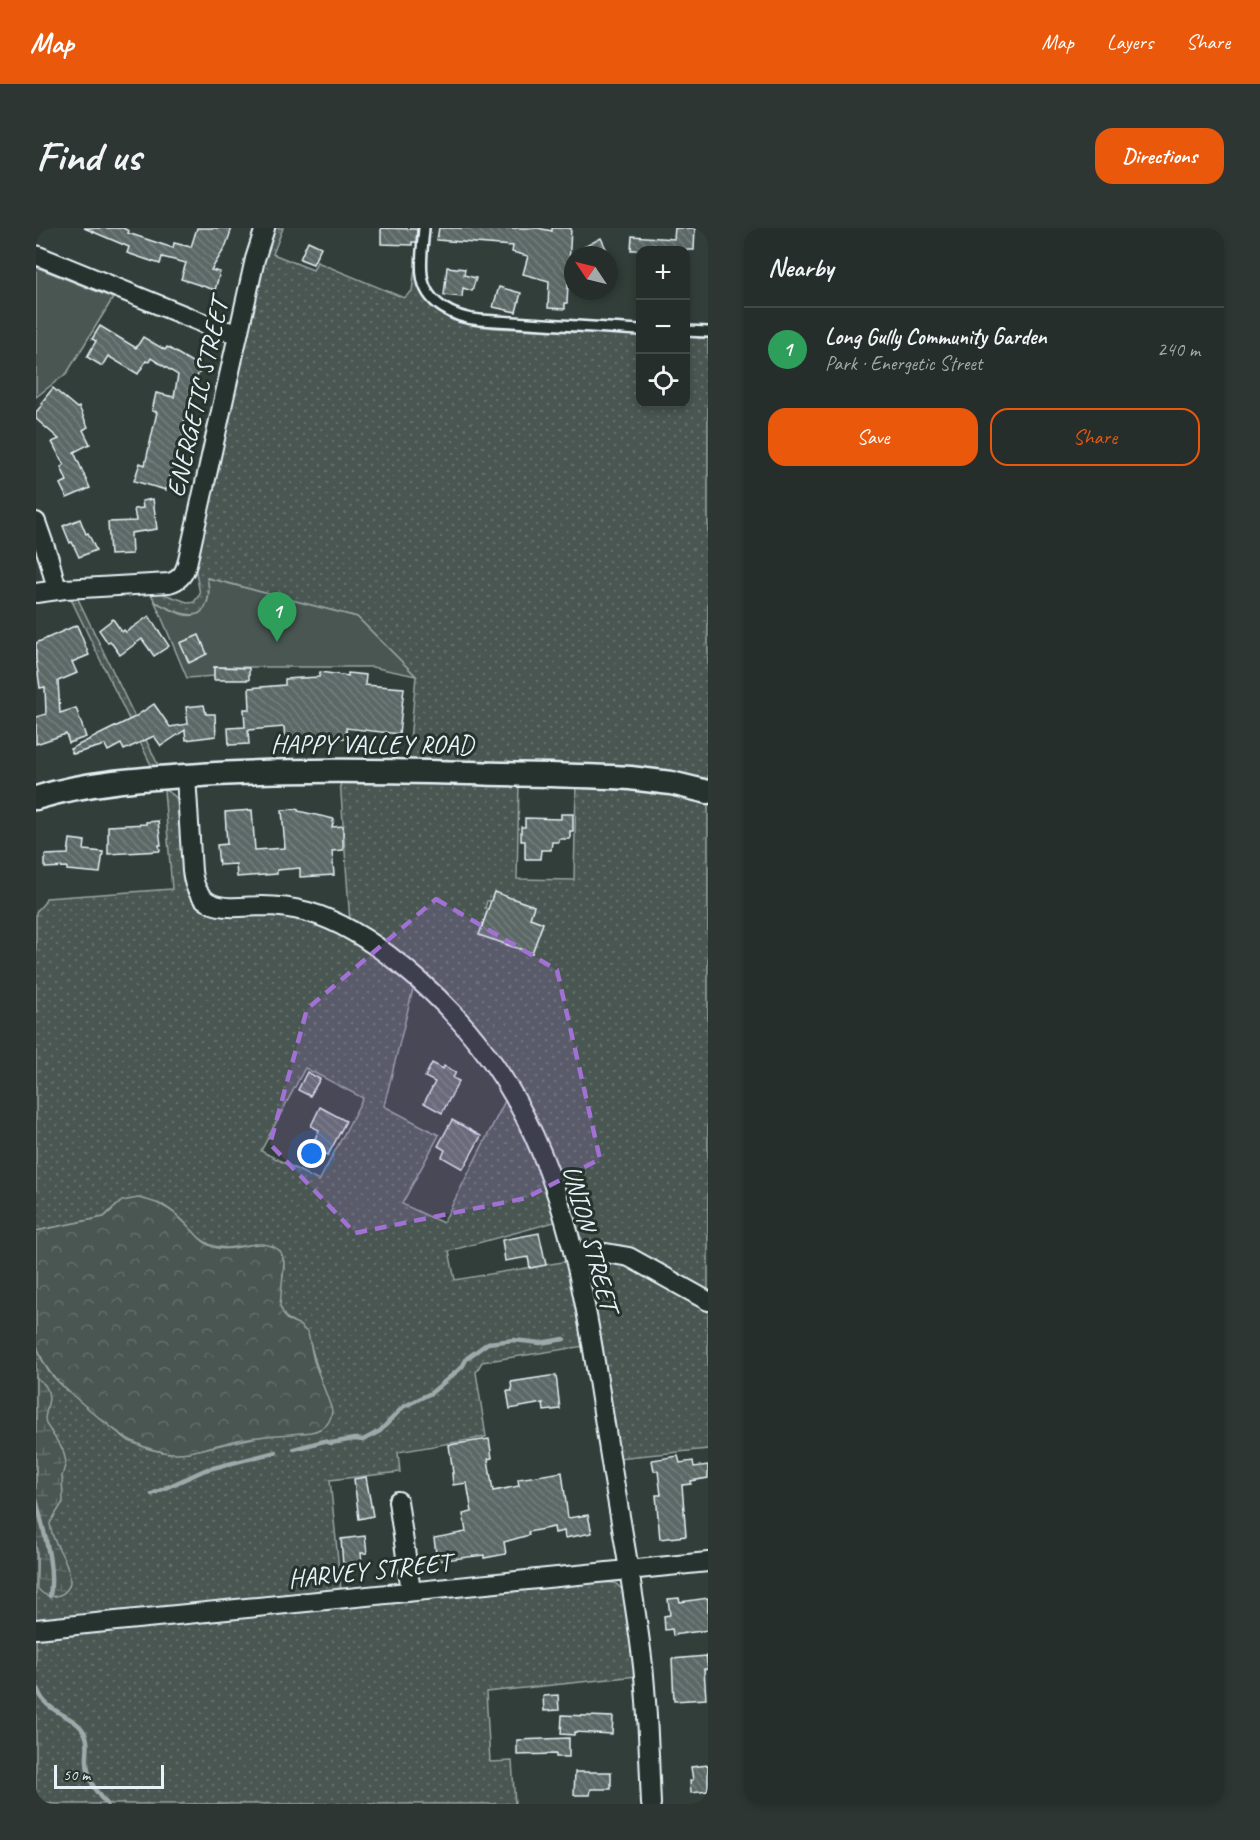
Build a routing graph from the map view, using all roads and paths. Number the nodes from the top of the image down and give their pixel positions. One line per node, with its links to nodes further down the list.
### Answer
1 (265, 228): 7 (street, ENERGETIC STREET)
2 (424, 228): 4 (lane)
3 (36, 255): 7 (street)
4 (636, 330)
5 (690, 331): 6 (lane)
6 (708, 332)
7 (238, 334): 9 (street, ENERGETIC STREET)
8 (36, 522): 9 (street)
9 (57, 590): 10 (street, ENERGETIC STREET)
10 (36, 593)
11 (186, 776): 12 (street, HAPPY VALLEY ROAD); 13 (street, HAPPY VALLEY ROAD); 14 (street, UNION STREET)
12 (708, 792)
13 (36, 798)
14 (576, 1259): 15 (street); 18 (street, UNION STREET)
15 (708, 1301)
16 (398, 1501): 19 (street)
17 (708, 1562): 18 (street, HARVEY STREET)
18 (628, 1570): 19 (street, HARVEY STREET); 21 (street, UNION STREET)
19 (411, 1591): 20 (street, HARVEY STREET)
20 (36, 1629)
21 (651, 1804)

